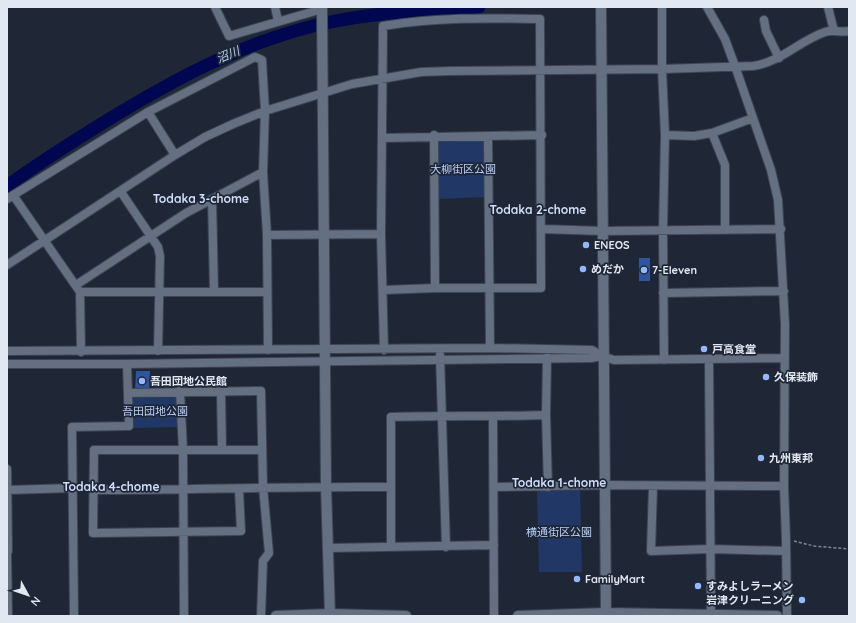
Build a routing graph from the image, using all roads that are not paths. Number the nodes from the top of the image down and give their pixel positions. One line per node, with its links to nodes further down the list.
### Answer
1 (215, 7): 9 (street)
2 (275, 7): 9 (street)
3 (600, 7): 16 (street)
4 (662, 7): 14 (street)
5 (707, 7): 13 (street)
6 (828, 7): 10 (street)
7 (322, 8): 9 (street); 18 (street)
8 (764, 20): 12 (street)
9 (278, 21)
10 (834, 31): 11 (street); 12 (street)
11 (849, 31)
12 (778, 58): 13 (street)
13 (735, 66): 14 (street); 21 (street)
14 (662, 69): 16 (street); 24 (street)
15 (540, 70): 16 (street); 17 (street); 17 (street); 23 (street)
16 (601, 70): 37 (street)
17 (383, 79): 18 (street); 27 (street)
18 (324, 92): 19 (street); 41 (street)
19 (265, 111): 20 (street); 28 (street); 29 (street)
20 (148, 112): 28 (street); 31 (street)
21 (752, 118): 22 (street); 35 (street)
22 (712, 133): 24 (street); 34 (street)
23 (542, 135): 26 (street); 33 (street)
24 (665, 135): 36 (street)
25 (434, 136): 26 (street); 27 (street); 44 (street)
26 (488, 136): 45 (street)
27 (382, 138): 38 (street)
28 (175, 155): 30 (street)
29 (263, 172): 32 (street); 40 (street)
30 (121, 192): 39 (street); 42 (street)
31 (10, 197): 42 (street)
32 (212, 199): 39 (street); 47 (street)
33 (542, 229): 37 (street); 45 (street)
34 (725, 229): 35 (street); 36 (street)
35 (781, 229): 49 (street)
36 (663, 230): 37 (street); 52 (street)
37 (603, 231): 61 (street)
38 (381, 234): 41 (street); 48 (street)
39 (152, 235): 46 (street); 50 (street)
40 (267, 235): 41 (street); 51 (street)
41 (325, 236): 56 (street)
42 (44, 240): 43 (street); 46 (street)
43 (7, 265)
44 (435, 288): 45 (street); 48 (street)
45 (490, 288): 53 (street)
46 (78, 289): 50 (street); 60 (street)
47 (214, 290): 50 (street); 51 (street)
48 (384, 290): 57 (street)
49 (784, 291): 52 (street); 63 (street)
50 (160, 292): 59 (street)
51 (266, 292): 55 (street)
52 (663, 293): 65 (street)
53 (490, 348): 54 (street); 61 (street)
54 (439, 349): 57 (street); 64 (street)
55 (268, 350): 56 (street); 59 (street)
56 (326, 350): 57 (street); 67 (street)
57 (384, 350)
58 (7, 351): 60 (street)
59 (158, 351): 60 (street)
60 (80, 352)
61 (602, 356): 62 (street); 65 (street); 80 (street)
62 (547, 358): 64 (street); 74 (street)
63 (784, 358): 66 (street); 84 (street)
64 (440, 360): 67 (street); 73 (street)
65 (664, 360): 66 (street)
66 (709, 360): 83 (street)
67 (326, 362): 69 (street); 81 (street)
68 (7, 364): 69 (street)
69 (127, 364): 72 (street)
70 (180, 391): 71 (street); 72 (street); 77 (street)
71 (221, 392): 76 (street); 78 (street)
72 (129, 393): 89 (street)
73 (441, 415): 75 (street); 86 (street); 96 (street)
74 (546, 415): 75 (street); 88 (street)
75 (493, 417): 87 (street)
76 (222, 449): 77 (street); 78 (street)
77 (183, 450): 92 (street); 93 (street)
78 (262, 450): 85 (street)
79 (7, 468): 91 (street)
80 (604, 485): 82 (street); 88 (street); 103 (street)
81 (326, 486): 85 (street); 86 (street); 98 (street)
82 (653, 486): 83 (street); 99 (street)
83 (710, 486): 84 (street); 99 (street)
84 (784, 486): 101 (street)
85 (263, 487): 90 (street); 108 (street)
86 (391, 487): 97 (street)
87 (494, 487): 88 (street); 95 (street)
88 (548, 487)
89 (72, 488): 91 (street); 106 (street)
90 (238, 489): 93 (street); 94 (street)
91 (8, 490): 100 (street)
92 (93, 490): 93 (street); 94 (street)
93 (183, 490): 94 (street)
94 (182, 531): 107 (street)
95 (494, 545): 96 (street); 111 (street)
96 (446, 546): 97 (street)
97 (391, 547): 98 (street)
98 (328, 548): 102 (street)
99 (710, 549): 101 (street); 104 (street)
100 (7, 551): 105 (street)
101 (786, 551): 114 (street)
102 (330, 615): 109 (street); 110 (street)
103 (606, 615): 104 (street); 112 (street)
104 (711, 615): 113 (street)
105 (8, 616)
106 (74, 616)
107 (184, 616)
108 (261, 616)
109 (276, 616)
110 (406, 616)
111 (494, 616)
112 (518, 616)
113 (777, 616)
114 (787, 616)

